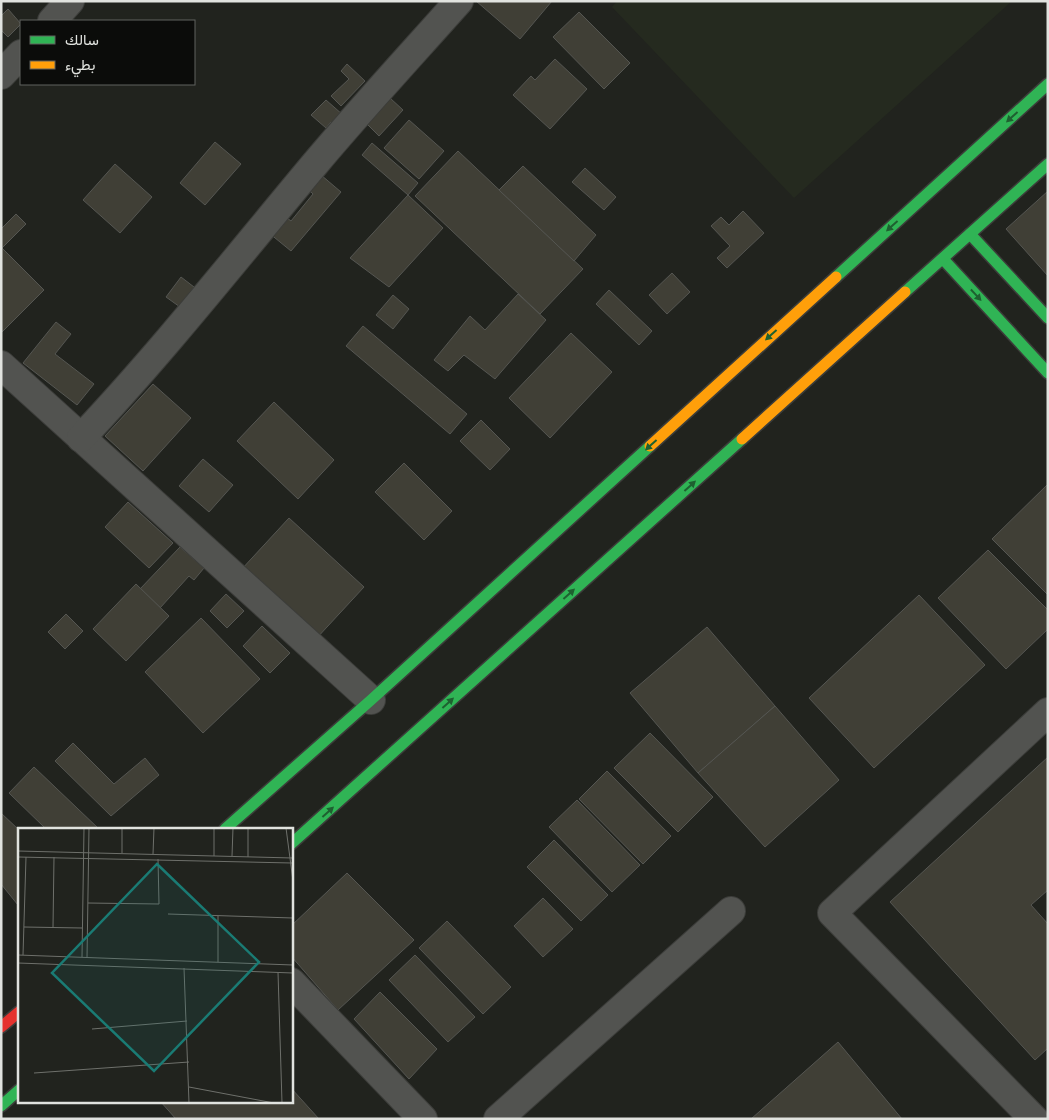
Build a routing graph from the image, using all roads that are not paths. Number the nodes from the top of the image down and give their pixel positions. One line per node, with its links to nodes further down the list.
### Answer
1 (70, 1): 3 (street)
2 (459, 1): 13 (street)
3 (53, 20)
4 (20, 55): 5 (street)
5 (1, 75)
6 (1048, 84): 14 (main road, one-way to 14)
7 (1048, 164): 8 (main road)
8 (970, 234): 9 (main road); 10 (main road)
9 (943, 259): 12 (main road, one-way to 12); 17 (main road, one-way to 9)
10 (1048, 318)
11 (1, 365): 13 (street)
12 (1048, 372)
13 (81, 438): 14 (street)
14 (371, 700): 16 (main road)
15 (1048, 712): 26 (street)
16 (226, 828)
17 (292, 843)
18 (731, 911): 25 (street)
19 (292, 983): 24 (street)
20 (18, 1013): 21 (main road)
21 (1, 1028)
22 (18, 1091): 23 (main road)
23 (1, 1106)
24 (423, 1119)
25 (498, 1119)
26 (1034, 1119)

